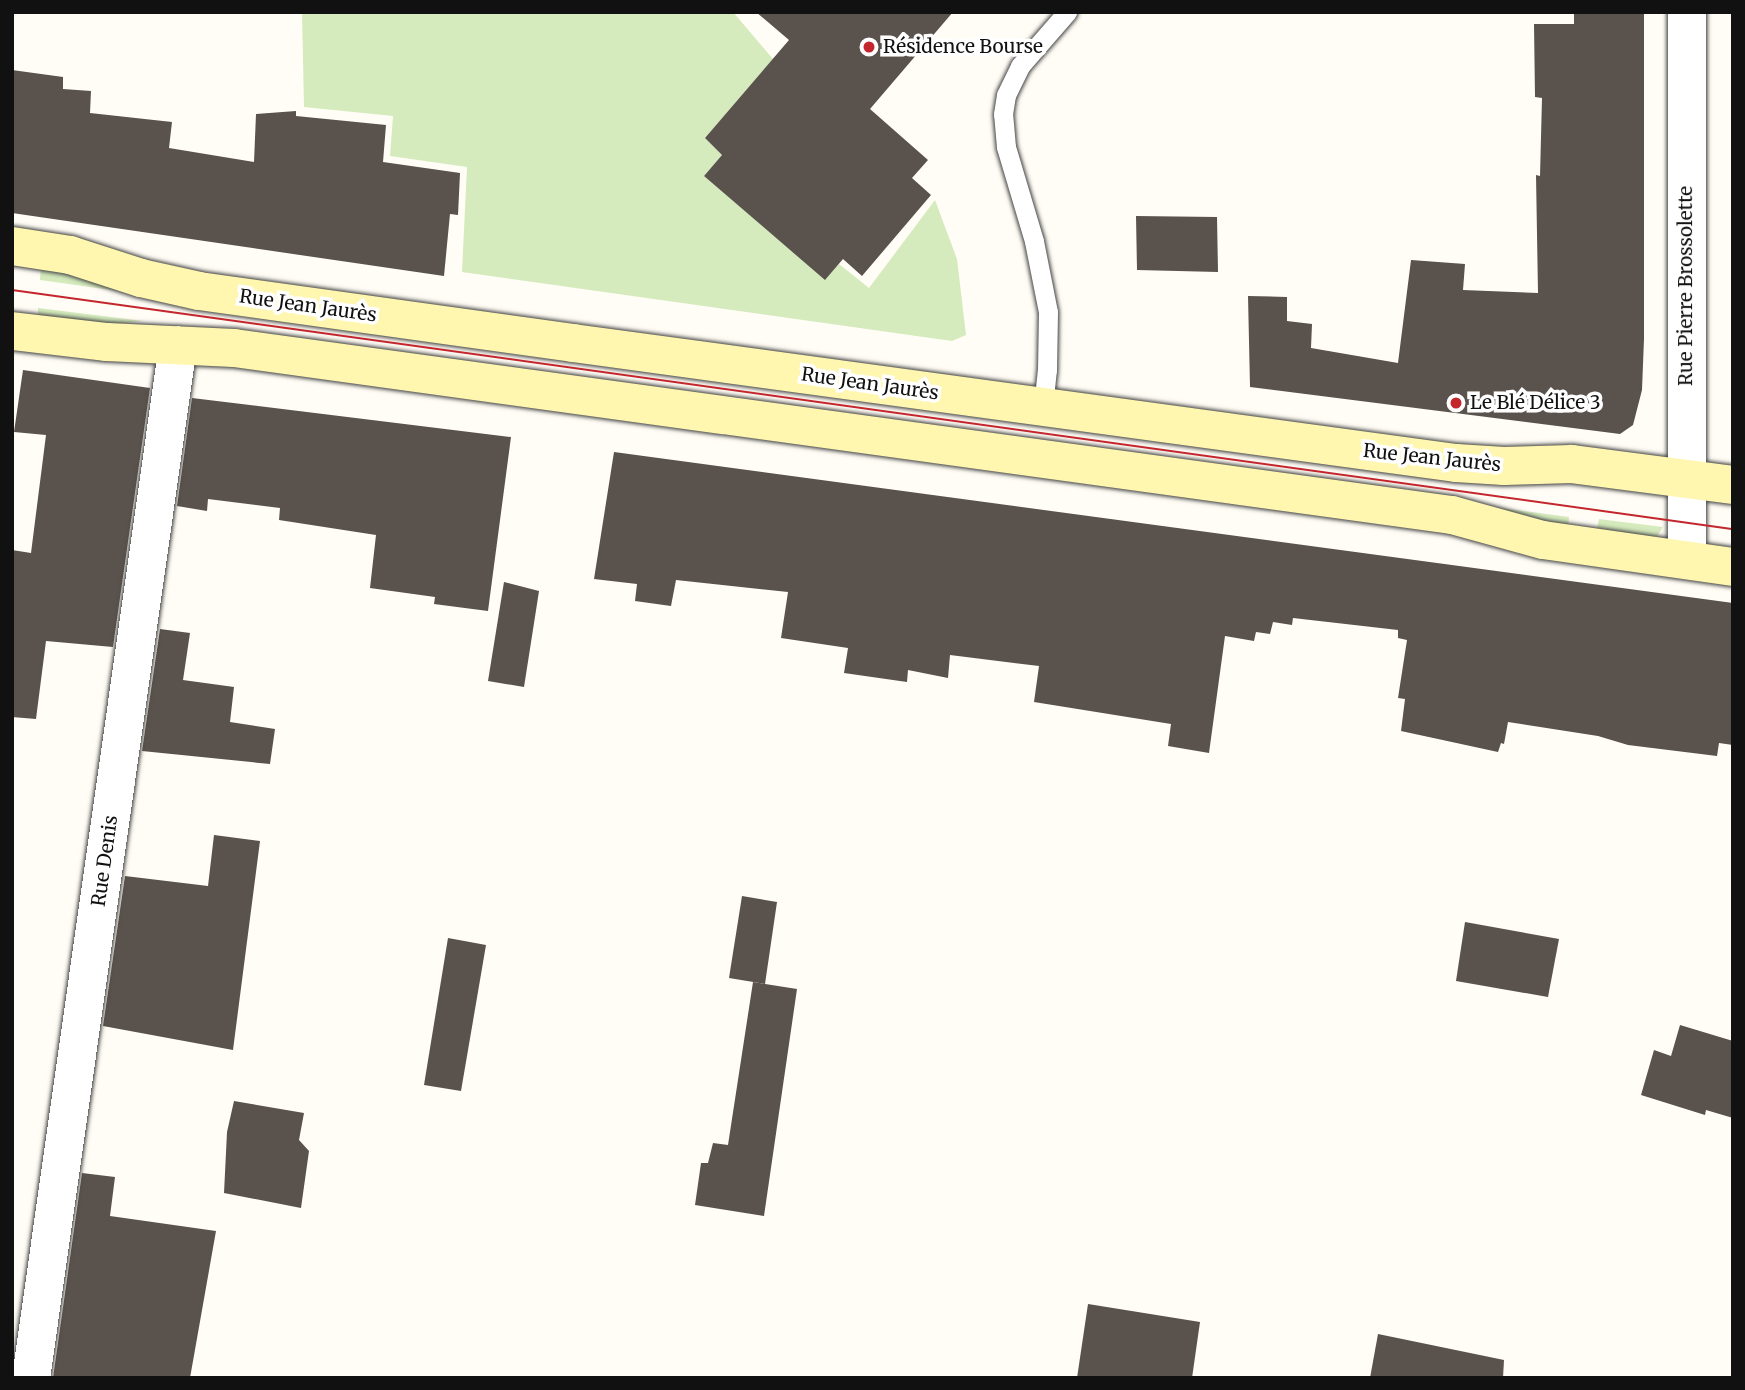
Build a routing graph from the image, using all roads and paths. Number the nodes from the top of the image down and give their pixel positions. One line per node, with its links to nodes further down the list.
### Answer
1 (1067, 12): 6 (lane)
2 (1687, 12): 7 (street, Rue Pierre Brossolette)
3 (12, 246): 6 (main road, Rue Jean Jaurès)
4 (12, 331): 5 (main road)
5 (178, 345): 9 (main road); 11 (street, Rue Denis)
6 (1043, 408): 7 (main road, Rue Jean Jaurès)
7 (1686, 478): 8 (main road, Rue Jean Jaurès); 9 (street, Rue Pierre Brossolette)
8 (1733, 485)
9 (1687, 560): 10 (main road)
10 (1733, 567)
11 (31, 1378)

